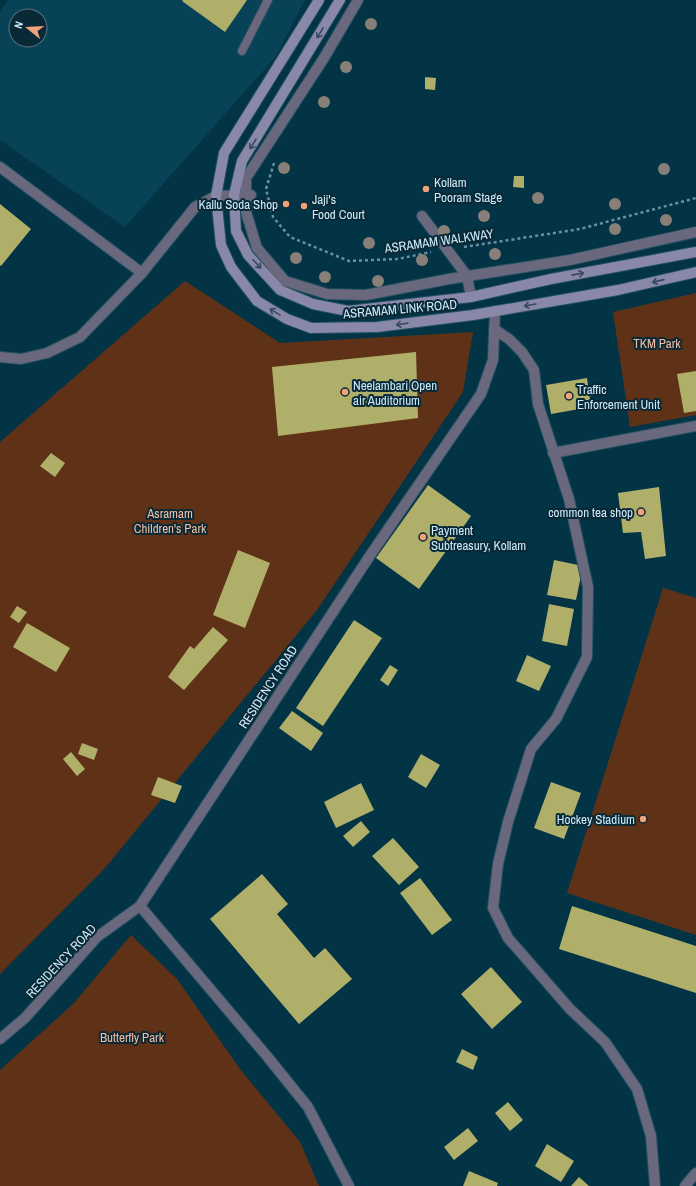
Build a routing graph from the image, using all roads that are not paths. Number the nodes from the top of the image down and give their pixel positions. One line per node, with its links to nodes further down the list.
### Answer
1 (268, 0): 5 (lane)
2 (320, 0): 8 (main road, ASRAMAM LINK ROAD)
3 (340, 0): 7 (main road, ASRAMAM LINK ROAD, one-way to 7)
4 (358, 0): 7 (street)
5 (242, 51)
6 (0, 167): 13 (street)
7 (243, 195): 8 (street); 14 (street); 15 (main road, ASRAMAM LINK ROAD, one-way to 15)
8 (216, 196): 13 (street); 16 (main road, ASRAMAM LINK ROAD, one-way to 8)
9 (422, 216): 14 (street)
10 (696, 232): 14 (street)
11 (696, 252): 15 (main road, ASRAMAM LINK ROAD, one-way to 11)
12 (696, 272): 16 (main road, ASRAMAM LINK ROAD, one-way to 16)
13 (142, 273): 18 (street)
14 (467, 276): 15 (street)
15 (471, 297)
16 (495, 311): 17 (street, RESIDENCY ROAD)
17 (494, 329): 20 (street); 21 (street, RESIDENCY ROAD)
18 (0, 357)
19 (696, 426): 20 (street)
20 (553, 452): 25 (street)
21 (140, 906): 22 (street, RESIDENCY ROAD); 24 (street)
22 (0, 1039)
23 (696, 1173): 26 (street)
24 (349, 1186)
25 (655, 1186)
26 (685, 1186)

